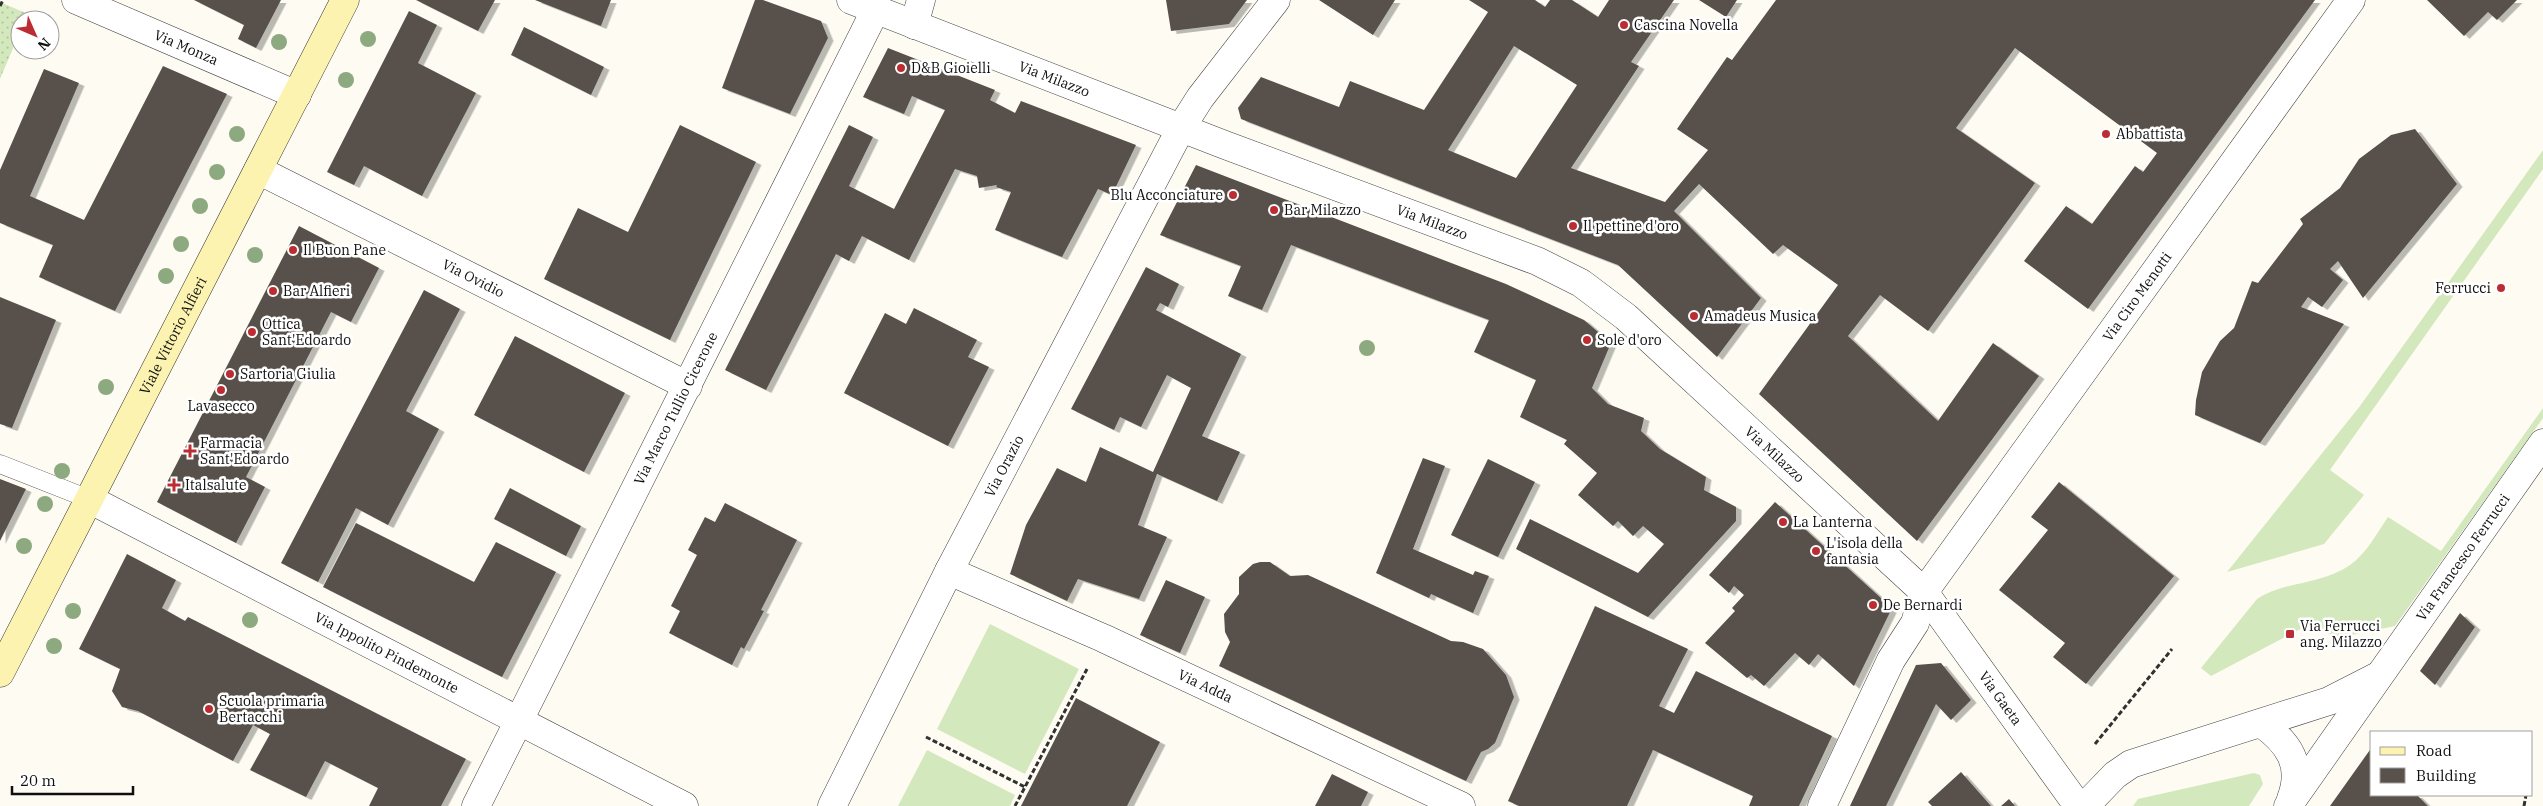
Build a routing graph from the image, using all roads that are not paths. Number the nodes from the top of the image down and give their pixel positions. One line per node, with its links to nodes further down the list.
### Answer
1 (76, 0): 7 (street, Via Monza)
2 (345, 0): 7 (main road, Viale Vittorio Alfieri)
3 (1276, 0): 8 (street, Via Orazio)
4 (2351, 0): 15 (street, Via Ciro Menotti)
5 (864, 5): 6 (street, Via Milazzo); 10 (street, Via Marco Tullio Cicerone)
6 (918, 12): 8 (street, Via Milazzo)
7 (297, 95): 9 (main road, Viale Vittorio Alfieri)
8 (1181, 128): 14 (street, Via Orazio); 15 (street, Via Milazzo)
9 (258, 170): 10 (street, Via Ovidio); 13 (main road, Viale Vittorio Alfieri)
10 (688, 386): 18 (street, Via Marco Tullio Cicerone)
11 (2543, 443): 17 (street, Via Francesco Ferrucci)
12 (0, 464): 13 (lane)
13 (89, 499): 16 (main road, Viale Vittorio Alfieri); 18 (street, Via Ippolito Pindemonte)
14 (949, 571): 22 (street, Via Orazio); 23 (street, Via Adda)
15 (1924, 592): 24 (street, Via Ciro Menotti); 25 (street, Via Gaeta)
16 (0, 673)
17 (2383, 673): 19 (street, Via Francesco Ferrucci); 27 (street, Via Francesco Ferrucci)
18 (518, 721): 20 (street, Via Marco Tullio Cicerone); 21 (street, Via Ippolito Pindemonte)
19 (2261, 723): 26 (street, Via Francesco Ferrucci); 27 (street, Via Francesco Ferrucci)
20 (476, 806)
21 (684, 806)
22 (832, 806)
23 (1461, 806)
24 (1822, 806)
25 (2078, 806)
26 (2085, 806)
27 (2288, 806)

